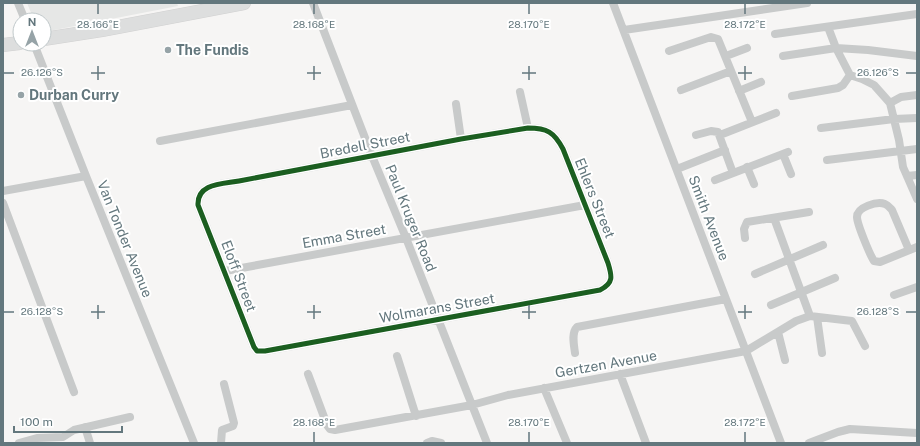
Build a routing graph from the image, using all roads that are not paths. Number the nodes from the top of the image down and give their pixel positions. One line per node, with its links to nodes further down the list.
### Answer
1 (244, 3): 9 (main road)
2 (313, 3): 27 (street, Paul Kruger Road)
3 (613, 3): 7 (street, Smith Avenue)
4 (807, 3): 7 (street)
5 (917, 14): 6 (street)
6 (828, 27): 8 (street); 11 (street)
7 (624, 30): 45 (street, Smith Avenue)
8 (775, 34)
9 (52, 38)
10 (747, 48): 14 (street)
11 (836, 48): 15 (street); 16 (street); 18 (street)
12 (669, 51): 14 (street)
13 (37, 52): 49 (street, Van Tonder Avenue)
14 (726, 56): 17 (street)
15 (783, 56)
16 (917, 56)
17 (731, 71): 20 (street); 21 (street)
18 (850, 75): 24 (street); 25 (street)
19 (761, 82): 21 (street)
20 (681, 90)
21 (739, 91): 31 (street)
22 (520, 92): 32 (street)
23 (917, 95): 25 (street)
24 (792, 96)
25 (890, 103): 30 (street)
26 (456, 104): 37 (street)
27 (352, 105): 38 (street); 42 (street, Paul Kruger Road)
28 (776, 113): 31 (street)
29 (917, 118): 30 (street)
30 (894, 119): 33 (street); 41 (street)
31 (752, 122): 35 (street)
32 (528, 128): 34 (street, Bredell Street); 37 (street, Bredell Street)
33 (821, 128)
34 (545, 130): 57 (street, Ehlers Street)
35 (720, 134): 36 (street); 40 (street)
36 (696, 136)
37 (461, 139): 42 (street, Bredell Street)
38 (160, 141)
39 (917, 149): 41 (street)
40 (725, 150): 45 (street); 46 (street)
41 (900, 152): 43 (street); 50 (street)
42 (372, 156): 55 (street, Bredell Street); 60 (street, Paul Kruger Road)
43 (828, 160)
44 (747, 167): 46 (street); 47 (street); 52 (street)
45 (677, 169): 72 (street, Smith Avenue)
46 (733, 172): 51 (street)
47 (792, 174)
48 (917, 175): 50 (street)
49 (86, 176): 53 (street); 97 (street, Van Tonder Avenue)
50 (907, 176): 54 (street)
51 (715, 180)
52 (754, 184)
53 (3, 191)
54 (917, 199)
55 (198, 201): 65 (street, Eloff Street)
56 (3, 203): 88 (street)
57 (585, 205): 60 (street, Emma Street); 68 (street, Ehlers Street)
58 (808, 212): 59 (street)
59 (774, 218): 61 (street); 64 (street)
60 (406, 238): 65 (street, Emma Street); 75 (street, Paul Kruger Road)
61 (745, 238)
62 (823, 245): 64 (street)
63 (913, 249): 63 (street)
64 (789, 260): 66 (street); 70 (street)
65 (224, 271): 78 (street, Eloff Street)
66 (755, 274)
67 (835, 278): 70 (street)
68 (610, 282): 75 (street, Wolmarans Street)
69 (917, 287): 71 (street)
70 (802, 292): 73 (street); 74 (street)
71 (894, 296)
72 (726, 299): 79 (street, Smith Avenue); 80 (street)
73 (771, 304)
74 (813, 316): 76 (street); 77 (street); 81 (street)
75 (438, 320): 78 (street, Wolmarans Street); 89 (street, Paul Kruger Road)
76 (778, 332): 79 (street); 83 (street)
77 (865, 346)
78 (264, 351)
79 (746, 351): 85 (street, Gertzen Avenue); 104 (street, Smith Avenue)
80 (575, 353)
81 (822, 353)
82 (397, 356): 90 (street)
83 (785, 360)
84 (308, 374): 90 (street, Gertzen Avenue)
85 (620, 374): 87 (street, Gertzen Avenue); 103 (street)
86 (224, 384): 98 (street)
87 (544, 388): 89 (street, Gertzen Avenue); 102 (street)
88 (74, 392)
89 (472, 405): 90 (street, Gertzen Avenue); 101 (street, Paul Kruger Road)
90 (416, 416)
91 (130, 418): 92 (street)
92 (85, 427): 94 (street); 96 (street)
93 (917, 433): 105 (street)
94 (64, 440): 95 (street)
95 (19, 443)
96 (90, 443)
97 (194, 443)
98 (221, 443)
99 (427, 443): 100 (street)
100 (441, 443)
101 (487, 443)
102 (567, 443)
103 (646, 443)
104 (781, 443)
105 (809, 443)

